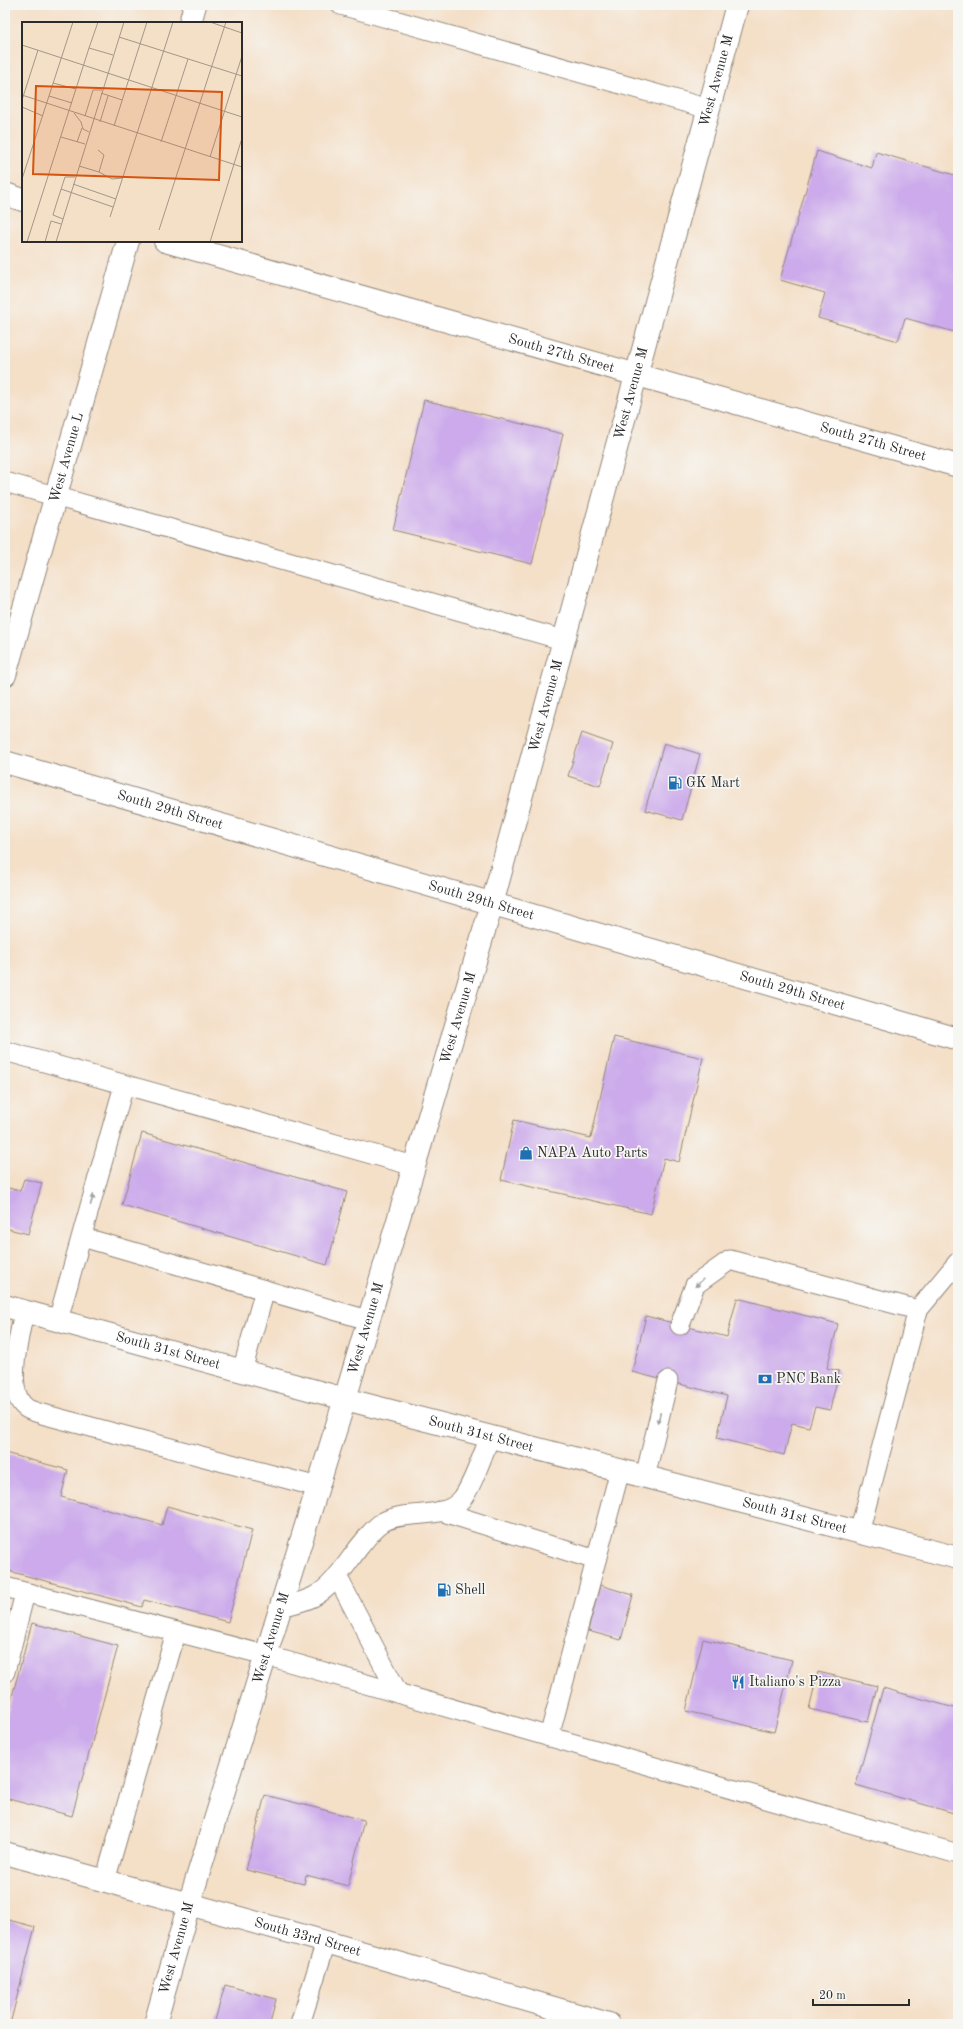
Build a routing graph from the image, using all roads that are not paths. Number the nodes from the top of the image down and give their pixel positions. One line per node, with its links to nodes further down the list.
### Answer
1 (195, 5): 4 (street)
2 (341, 5): 5 (lane)
3 (737, 5): 5 (street, West Avenue M)
4 (190, 22)
5 (709, 109): 10 (street, West Avenue M)
6 (5, 194): 7 (street)
7 (22, 200)
8 (128, 242): 13 (street, West Avenue L)
9 (169, 242): 10 (street, South 27th Street)
10 (635, 373): 11 (street, South 27th Street); 14 (street, West Avenue M)
11 (958, 466)
12 (5, 482): 13 (lane)
13 (56, 496): 14 (lane); 15 (street, West Avenue L)
14 (563, 640): 17 (street, West Avenue M)
15 (5, 675)
16 (5, 762): 17 (street, South 29th Street)
17 (492, 904): 18 (street, South 29th Street); 21 (street, West Avenue M)
18 (958, 1039)
19 (5, 1051): 20 (lane)
20 (124, 1085): 21 (lane); 22 (lane, one-way to 20)
21 (414, 1166): 28 (street, West Avenue M)
22 (82, 1238): 24 (lane); 27 (lane)
23 (958, 1262): 26 (lane)
24 (265, 1290): 28 (lane); 30 (lane)
25 (14, 1309): 27 (street, South 31st Street); 36 (lane)
26 (918, 1310): 29 (lane, one-way to 29); 38 (lane)
27 (58, 1320): 30 (street, South 31st Street)
28 (368, 1320): 32 (street, West Avenue M)
29 (680, 1325)
30 (242, 1371): 32 (street, South 31st Street)
31 (668, 1381): 35 (lane, one-way to 35)
32 (345, 1399): 33 (street, South 31st Street); 36 (street, West Avenue M)
33 (490, 1437): 34 (street, South 31st Street); 37 (lane)
34 (620, 1470): 35 (street, South 31st Street); 40 (lane)
35 (645, 1477): 38 (street, South 31st Street)
36 (318, 1487): 44 (street, West Avenue M)
37 (440, 1511): 40 (lane); 41 (lane)
38 (860, 1533): 39 (street, South 31st Street)
39 (958, 1558)
40 (596, 1560): 49 (lane)
41 (337, 1576): 44 (lane); 48 (lane)
42 (5, 1587): 43 (lane)
43 (25, 1593): 45 (lane); 47 (lane)
44 (281, 1607): 46 (street, West Avenue M)
45 (176, 1632): 46 (lane); 52 (lane)
46 (265, 1655): 48 (lane); 53 (street, West Avenue M)
47 (5, 1672)
48 (398, 1693): 49 (lane)
49 (549, 1737): 51 (lane)
50 (5, 1853): 52 (street, South 33rd Street)
51 (958, 1854)
52 (105, 1881): 53 (street, South 33rd Street)
53 (189, 1904): 54 (street, South 33rd Street); 55 (street, West Avenue M)
54 (326, 1942): 56 (lane); 57 (street, South 33rd Street)
55 (155, 2024)
56 (300, 2024)
57 (609, 2024)

